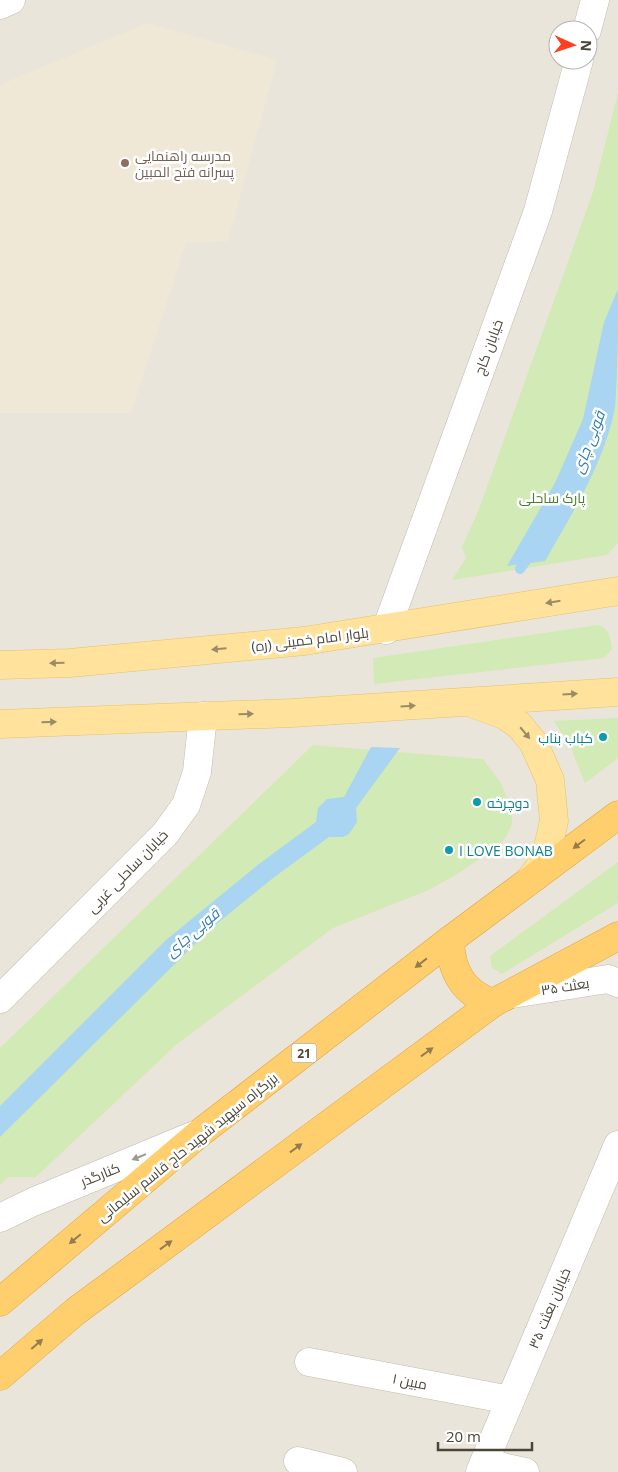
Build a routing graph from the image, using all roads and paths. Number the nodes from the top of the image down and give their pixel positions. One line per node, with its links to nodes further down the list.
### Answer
1 (11, 0): 3 (street)
2 (595, 0): 4 (street)
3 (0, 5)
4 (590, 20)
5 (576, 70): 9 (street, خیابان کاج)
6 (618, 591): 7 (main road, بلوار امام خمینی (ره))
7 (590, 596): 8 (main road); 9 (main road, بلوار امام خمینی (ره), one-way to 9)
8 (618, 612)
9 (386, 630): 10 (main road, بلوار امام خمینی (ره), one-way to 10)
10 (0, 665)
11 (612, 688): 12 (main road, one-way to 11)
12 (468, 702): 13 (main road, one-way to 12); 16 (main road, one-way to 16)
13 (203, 716): 14 (main road, one-way to 13); 20 (street, خیابان ساحلی غربی)
14 (0, 724)
15 (618, 815): 16 (highway, بزرگراه سپهبد شهید حاج قاسم سلیمانی / 21, one-way to 16)
16 (528, 882): 18 (highway, بزرگراه سپهبد شهید حاج قاسم سلیمانی / 21)
17 (618, 936): 21 (highway)
18 (450, 940): 21 (highway); 22 (highway, بزرگراه سپهبد شهید حاج قاسم سلیمانی / 21, one-way to 22)
19 (618, 983): 21 (street, بعثت ۳۵)
20 (0, 999)
21 (502, 999): 27 (highway, one-way to 21)
22 (201, 1132): 24 (street, کنارگذر / 21, one-way to 24); 25 (highway, بزرگراه سپهبد شهید حاج قاسم سلیمانی / 21, one-way to 25)
23 (618, 1145): 28 (street, خیابان بعثت ۳۵)
24 (0, 1218)
25 (0, 1302)
26 (309, 1362): 28 (street, مبین ۱)
27 (0, 1376)
28 (510, 1400): 30 (street, خیابان بعثت ۳۵)
29 (298, 1461): 31 (street)
30 (482, 1467): 32 (street)
31 (343, 1472)
32 (525, 1472)

